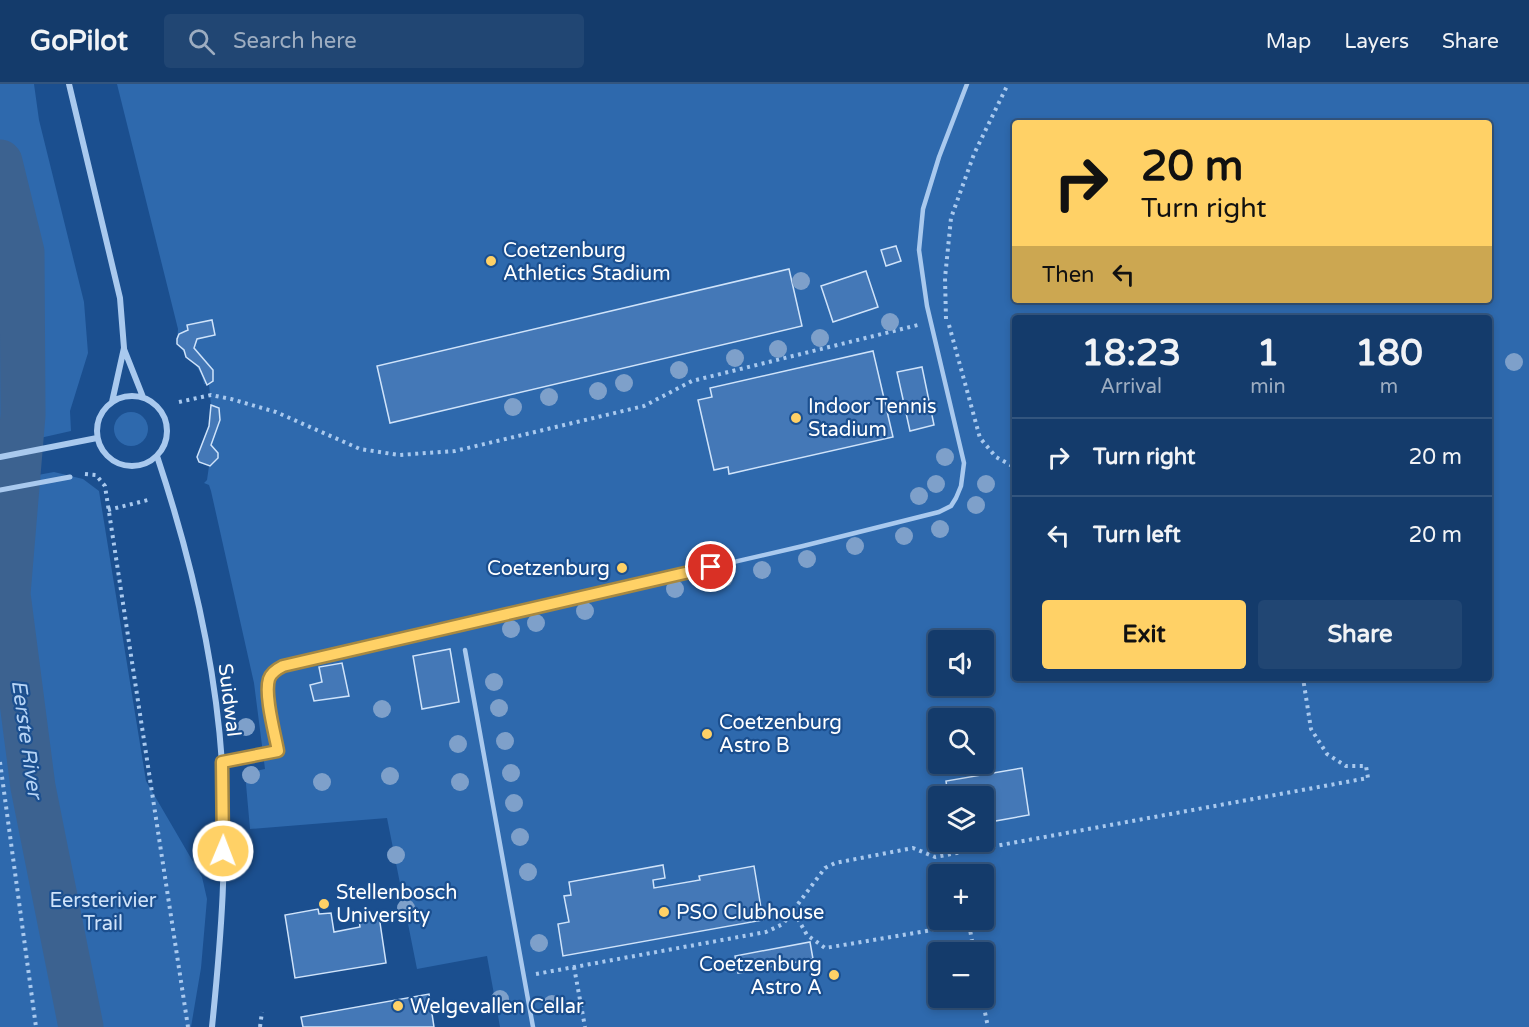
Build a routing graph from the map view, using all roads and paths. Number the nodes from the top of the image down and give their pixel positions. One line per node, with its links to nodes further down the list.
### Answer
1 (69, 84): 6 (street)
2 (968, 84): 5 (lane)
3 (1008, 84): 4 (path)
4 (948, 318): 5 (path); 14 (path)
5 (931, 322): 9 (path); 23 (lane)
6 (124, 348): 7 (street); 8 (street)
7 (143, 397): 8 (street); 11 (street)
8 (112, 402): 10 (street)
9 (179, 402)
10 (97, 438): 11 (street); 12 (street)
11 (157, 456): 23 (street, Suidwal)
12 (0, 457)
13 (82, 465): 15 (path)
14 (1012, 466)
15 (83, 474): 16 (path); 19 (path)
16 (69, 477): 17 (street)
17 (0, 490)
18 (148, 500): 19 (path)
19 (108, 510): 31 (path)
20 (465, 650): 34 (lane)
21 (1303, 681): 24 (path)
22 (0, 762): 30 (path)
23 (222, 762): 32 (street, Suidwal)
24 (794, 912): 25 (path); 26 (path)
25 (972, 942)
26 (574, 967): 27 (path); 35 (path)
27 (537, 974)
28 (984, 1008): 36 (path)
29 (262, 1012): 33 (path)
30 (36, 1027)
31 (188, 1027)
32 (212, 1027)
33 (260, 1027)
34 (533, 1027)
35 (585, 1027)
36 (988, 1027)

